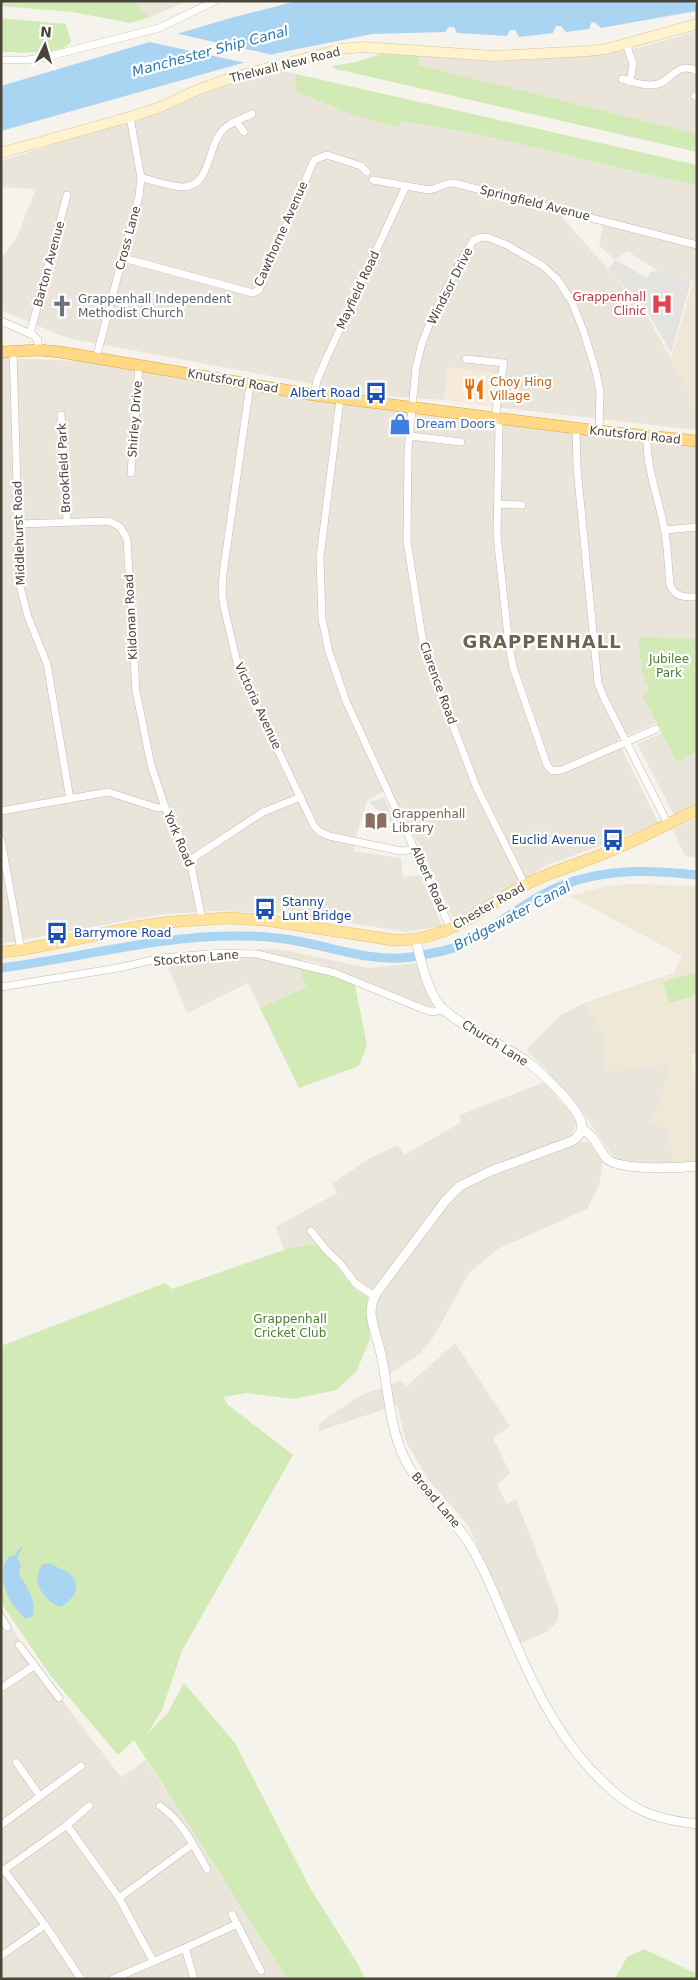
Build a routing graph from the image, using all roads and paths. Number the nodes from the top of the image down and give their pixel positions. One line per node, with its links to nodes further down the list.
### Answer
1 (215, 1): 4 (street)
2 (697, 24): 3 (main road, Thelwall New Road)
3 (626, 44): 7 (street); 9 (main road, Thelwall New Road)
4 (1, 60)
5 (697, 71): 7 (street)
6 (622, 78): 7 (street)
7 (630, 82)
8 (252, 114): 10 (street)
9 (130, 117): 12 (main road, Thelwall New Road); 14 (street, Cross Lane)
10 (236, 121): 11 (street); 14 (street)
11 (244, 132)
12 (1, 153)
13 (367, 172): 19 (street, Cawthorne Avenue)
14 (141, 178): 19 (street, Cross Lane)
15 (373, 180): 16 (street, Springfield Avenue)
16 (406, 186): 18 (street, Springfield Avenue); 28 (street, Mayfield Road)
17 (67, 195): 21 (street, Barton Avenue)
18 (697, 245)
19 (123, 258): 24 (street, Cross Lane)
20 (1, 321): 21 (street)
21 (30, 334): 22 (street)
22 (38, 350): 23 (highway, Knutsford Road); 24 (highway, Knutsford Road)
23 (7, 352): 43 (street, Middlehurst Road)
24 (96, 358): 26 (highway, Knutsford Road)
25 (466, 359): 32 (street)
26 (139, 365): 27 (highway, Knutsford Road); 39 (street, Shirley Drive)
27 (250, 385): 28 (highway, Knutsford Road); 49 (street, Victoria Avenue)
28 (314, 395): 29 (highway, Knutsford Road)
29 (340, 399): 30 (highway, Knutsford Road); 56 (street, Albert Road)
30 (413, 408): 32 (highway, Knutsford Road); 34 (street, Windsor Drive); 35 (street, Clarence Road)
31 (61, 414): 42 (street, Brookfield Park)
32 (497, 418): 33 (highway, Knutsford Road); 40 (street)
33 (576, 428): 34 (highway, Knutsford Road); 48 (street)
34 (599, 431): 36 (highway, Knutsford Road)
35 (410, 436): 38 (street); 59 (street, Clarence Road)
36 (647, 436): 37 (highway, Knutsford Road); 45 (street)
37 (697, 441)
38 (461, 442)
39 (131, 473)
40 (497, 504): 41 (street); 48 (street)
41 (522, 505)
42 (67, 522): 43 (street, Kildonan Road); 51 (street, Kildonan Road)
43 (19, 524): 50 (street, Middlehurst Road)
44 (697, 527): 45 (street)
45 (665, 530): 46 (street)
46 (697, 597)
47 (656, 730): 48 (street)
48 (627, 743): 54 (street)
49 (301, 797): 56 (street, Victoria Avenue); 57 (street)
50 (70, 799): 51 (street, York Road); 52 (street, York Road)
51 (165, 806): 57 (street, York Road)
52 (1, 810)
53 (697, 810): 54 (main road, Chester Road)
54 (668, 824): 59 (main road, Chester Road)
55 (1, 840): 58 (street)
56 (416, 849): 61 (street, Albert Road)
57 (190, 860): 60 (street, York Road)
58 (5, 883): 63 (street)
59 (524, 885): 61 (main road, Chester Road)
60 (202, 920): 62 (main road, Chester Road); 63 (main road, Chester Road)
61 (452, 929): 62 (main road, Chester Road)
62 (417, 945): 66 (street, Church Lane)
63 (21, 950): 64 (main road, Chester Road)
64 (1, 952)
65 (1, 987): 66 (street, Stockton Lane)
66 (443, 1010): 67 (street, Church Lane)
67 (581, 1129): 68 (street, Church Lane); 70 (street)
68 (697, 1166)
69 (311, 1231): 70 (street)
70 (374, 1296): 82 (street, Broad Lane)
71 (1, 1618): 72 (street)
72 (7, 1627)
73 (19, 1646): 74 (street)
74 (34, 1666): 75 (street); 76 (street)
75 (1, 1688)
76 (59, 1698)
77 (16, 1762): 79 (street)
78 (81, 1766): 79 (street)
79 (40, 1796): 83 (street)
80 (89, 1806): 84 (street)
81 (160, 1806): 85 (street)
82 (697, 1824)
83 (1, 1825)
84 (67, 1825): 87 (street); 88 (street)
85 (193, 1844): 86 (street); 88 (street)
86 (207, 1869)
87 (3, 1871): 91 (street)
88 (120, 1898): 94 (street)
89 (232, 1914): 90 (street)
90 (237, 1924): 92 (street); 95 (street)
91 (45, 1925): 93 (street); 96 (street)
92 (186, 1948): 94 (street); 98 (street)
93 (1, 1956)
94 (153, 1961): 97 (street)
95 (261, 1971)
96 (81, 1979)
97 (113, 1979)
98 (194, 1979)

